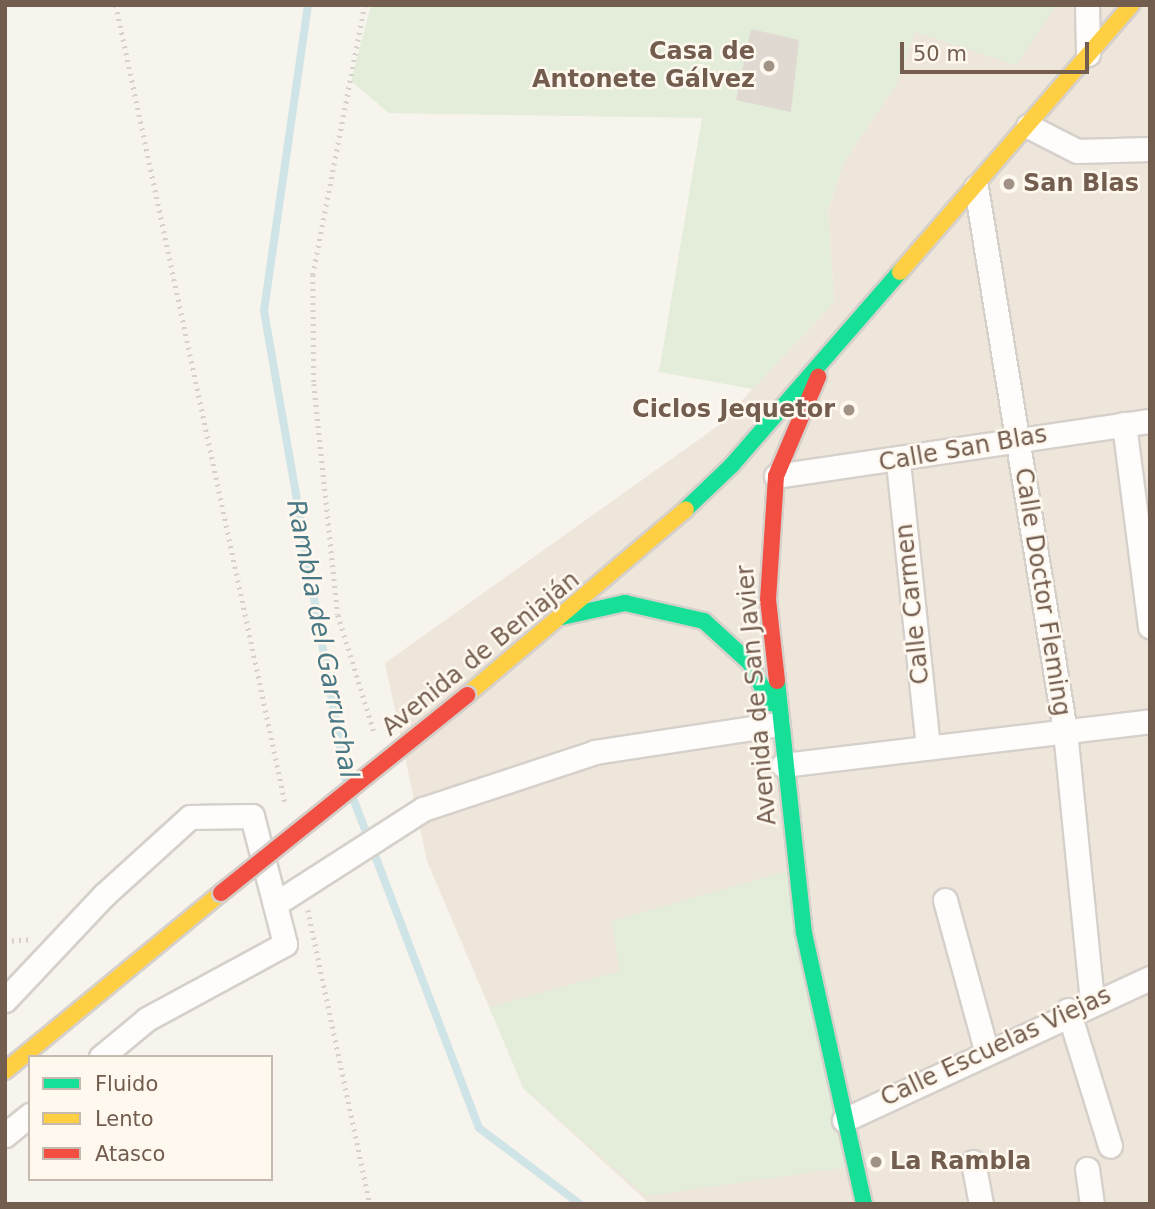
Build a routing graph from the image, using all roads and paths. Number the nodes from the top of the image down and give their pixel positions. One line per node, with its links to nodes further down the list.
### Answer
1 (116, 5): 24 (path)
2 (365, 5): 21 (path)
3 (1087, 5): 5 (street)
4 (1131, 5): 5 (main road, Avenida de San Javier)
5 (1088, 56): 6 (main road, Avenida de San Javier)
6 (1028, 126): 7 (street); 8 (main road, Avenida de San Javier)
7 (1150, 149)
8 (976, 187): 9 (main road, Avenida de San Javier); 12 (street, Calle Doctor Fleming)
9 (832, 354): 13 (main road, Avenida de Beniaján); 15 (main road, Avenida de San Javier)
10 (1150, 421): 11 (street, Calle San Blas)
11 (1124, 424): 12 (street, Calle San Blas); 17 (street)
12 (1017, 438): 14 (street, Calle San Blas); 20 (street, Calle Doctor Fleming)
13 (750, 446): 15 (main road); 16 (main road, Avenida de Beniaján)
14 (898, 462): 15 (street, Calle San Blas); 22 (street, Calle Carmen)
15 (776, 476): 19 (main road, Avenida de San Javier)
16 (562, 617): 19 (main road); 34 (main road, Avenida de Beniaján, bridge)
17 (1150, 626)
18 (1150, 720): 20 (street)
19 (778, 724): 23 (main road, Avenida de San Javier); 25 (street)
20 (1065, 731): 22 (street); 30 (street, Calle Doctor Fleming)
21 (378, 744)
22 (928, 747): 23 (street)
23 (783, 765): 36 (main road, Avenida de San Javier)
24 (286, 807)
25 (303, 885): 27 (street); 41 (path)
26 (945, 900): 32 (street)
27 (275, 904): 29 (street); 33 (street)
28 (1150, 978): 30 (street, Calle Escuelas Viejas)
29 (5, 1000)
30 (1092, 1000): 31 (street, Calle Escuelas Viejas)
31 (1068, 1010): 32 (street, Calle Escuelas Viejas); 38 (street)
32 (986, 1050): 36 (street, Calle Escuelas Viejas)
33 (103, 1055)
34 (5, 1071)
35 (28, 1117): 37 (street)
36 (845, 1120): 42 (main road, Avenida de San Javier)
37 (5, 1135)
38 (1110, 1146)
39 (973, 1162): 43 (street)
40 (1087, 1169): 44 (street)
41 (370, 1204)
42 (864, 1204)
43 (981, 1204)
44 (1092, 1204)

